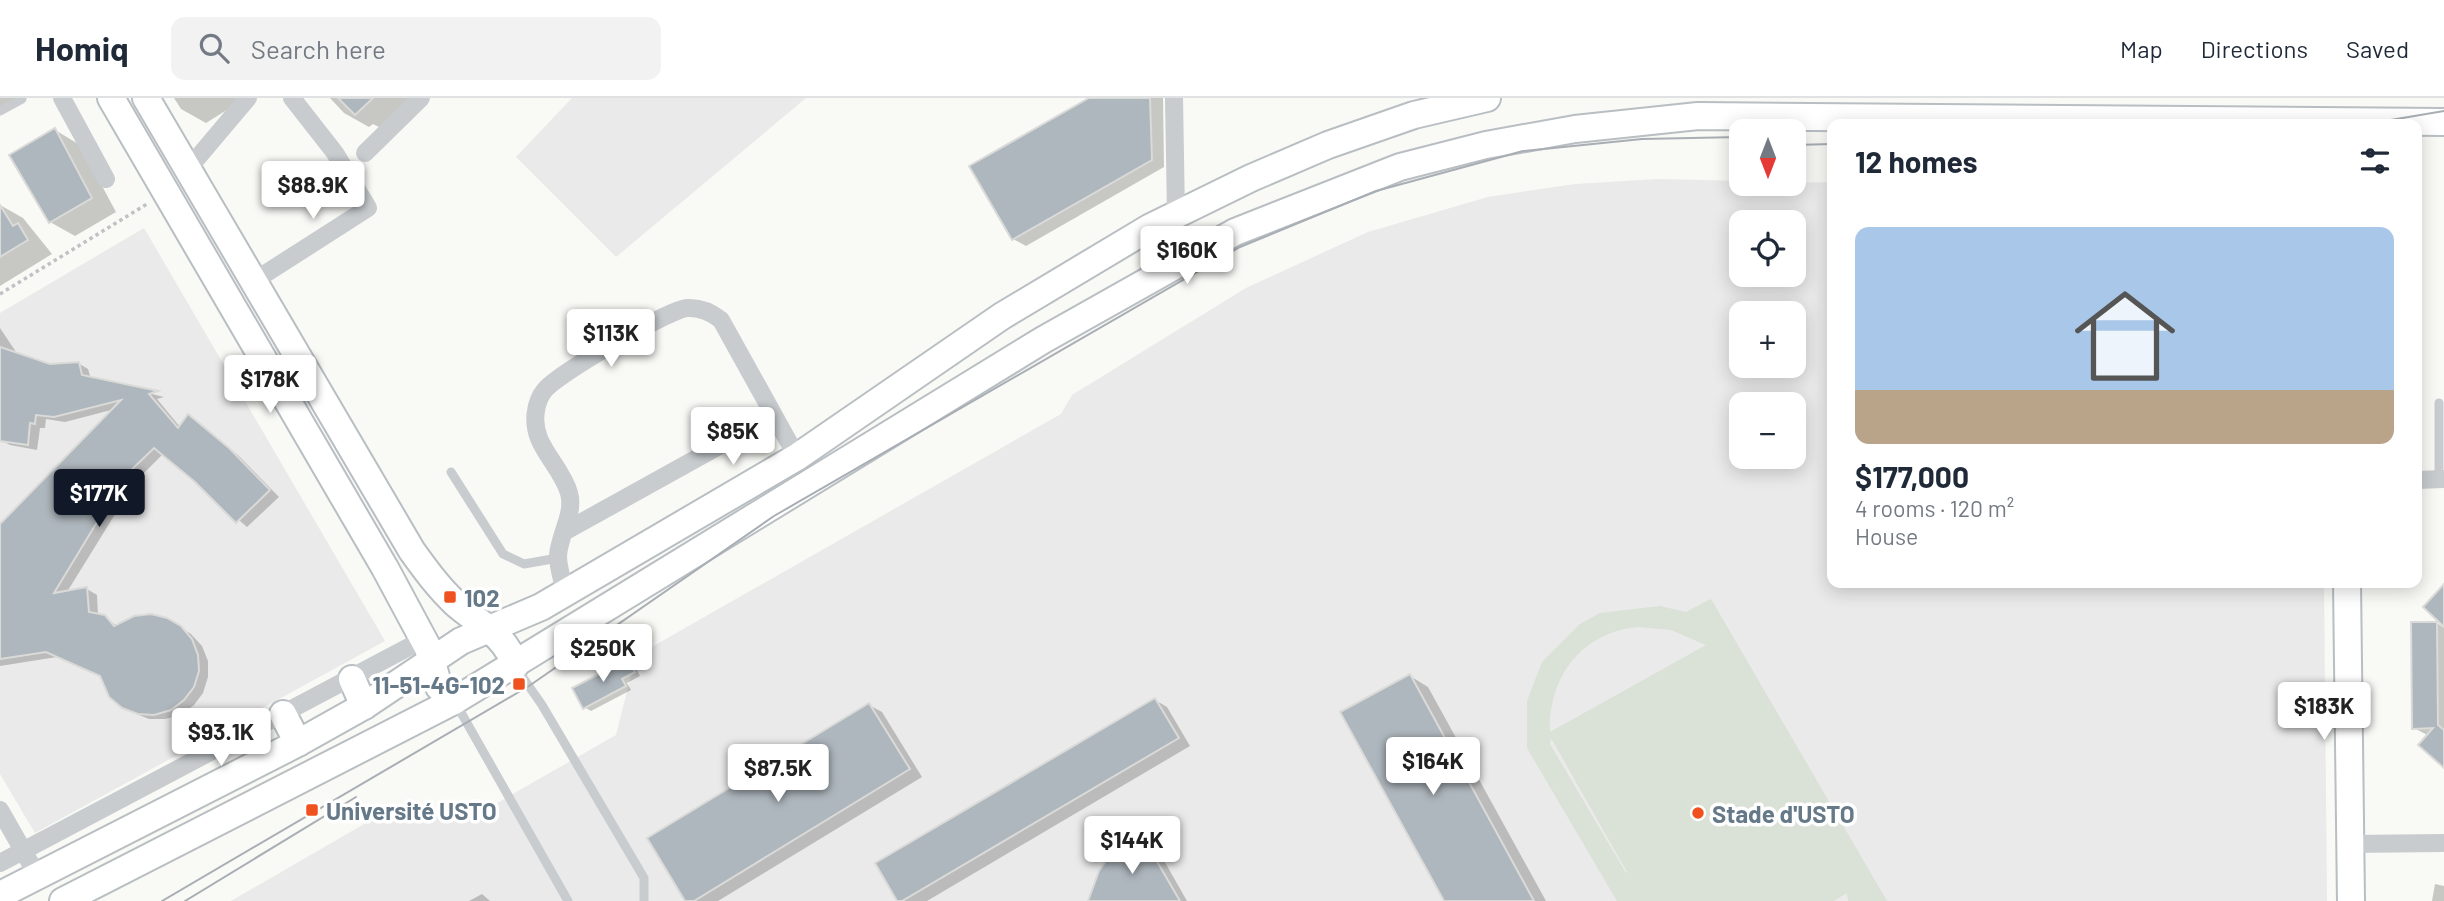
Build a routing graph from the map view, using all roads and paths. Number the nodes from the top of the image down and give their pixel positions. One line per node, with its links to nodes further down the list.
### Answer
1 (61, 98): 17 (street)
2 (111, 98): 18 (main road)
3 (146, 98): 16 (main road)
4 (248, 98): 16 (street)
5 (292, 98): 20 (street)
6 (421, 98): 15 (street)
7 (1174, 98): 19 (street)
8 (1487, 98): 19 (main road)
9 (22, 99): 10 (lane)
10 (0, 111)
11 (2348, 115): 12 (main road); 36 (main road)
12 (2403, 119)
13 (2422, 120): 14 (main road)
14 (2444, 122)
15 (365, 153)
16 (188, 169): 20 (main road)
17 (106, 179)
18 (168, 191): 21 (path); 31 (main road)
19 (1176, 215): 24 (main road)
20 (254, 281): 29 (main road)
21 (0, 294)
22 (2439, 403): 26 (lane)
23 (773, 416): 24 (street); 28 (street); 28 (street)
24 (797, 457): 33 (main road)
25 (451, 472): 30 (lane)
26 (2442, 479): 27 (street)
27 (2422, 480)
28 (564, 532): 30 (street)
29 (412, 551): 31 (main road); 34 (main road)
30 (558, 558): 33 (street)
31 (385, 568): 35 (main road)
32 (2347, 588): 43 (main road)
33 (565, 593): 34 (main road)
34 (488, 629): 35 (main road); 36 (main road)
35 (428, 650): 37 (street); 38 (main road); 39 (main road)
36 (515, 666): 38 (main road); 51 (lane)
37 (352, 679): 39 (main road); 40 (street)
38 (454, 701): 49 (main road); 50 (lane)
39 (364, 706): 41 (main road)
40 (283, 714): 41 (main road); 45 (street)
41 (298, 743): 47 (main road)
42 (0, 810): 45 (street)
43 (2348, 844): 44 (street); 52 (main road)
44 (2444, 844)
45 (23, 850): 46 (street); 47 (street)
46 (0, 863)
47 (37, 875): 48 (main road)
48 (0, 895)
49 (63, 901)
50 (568, 901)
51 (644, 901)
52 (2351, 901)

